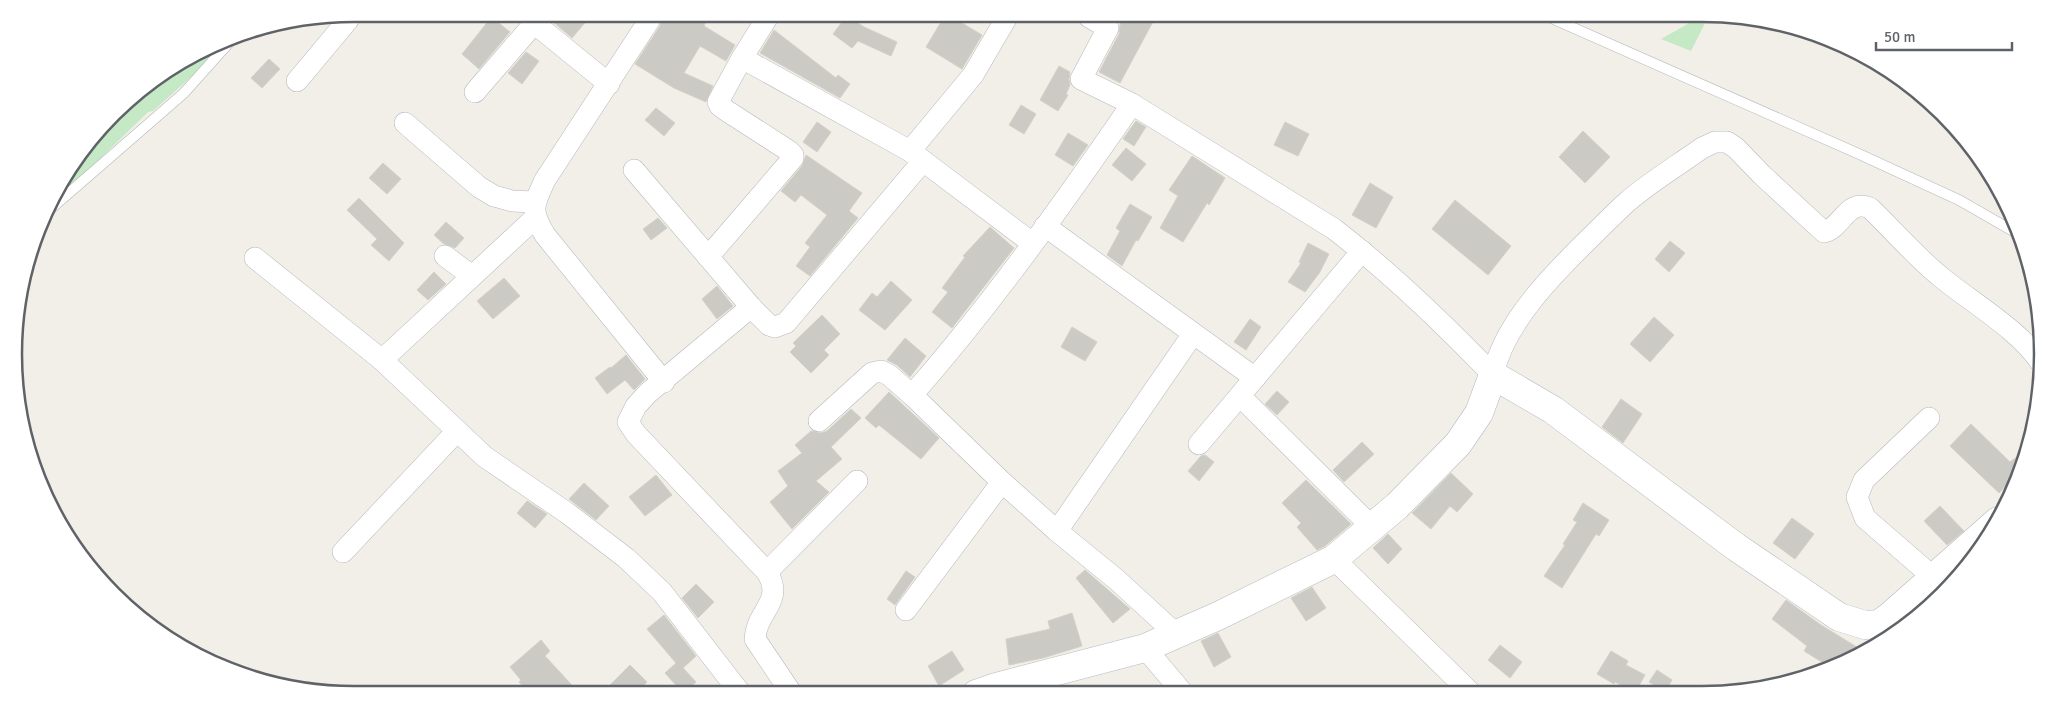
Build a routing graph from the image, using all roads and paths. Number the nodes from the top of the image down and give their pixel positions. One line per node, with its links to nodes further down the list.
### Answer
1 (346, 22): 11 (street)
2 (535, 22): 13 (street)
3 (537, 22): 12 (street)
4 (648, 22): 12 (street)
5 (764, 22): 10 (street)
6 (1004, 22): 16 (street)
7 (1111, 22): 14 (street)
8 (1560, 22): 21 (lane)
9 (222, 50): 18 (lane)
10 (742, 58): 16 (street); 25 (street)
11 (297, 81)
12 (609, 84): 19 (street)
13 (476, 92)
14 (1132, 104): 20 (street); 23 (street)
15 (405, 123): 19 (street)
16 (916, 156): 22 (street); 28 (street)
17 (634, 170): 25 (street)
18 (61, 200)
19 (535, 210): 27 (street); 34 (street)
20 (1044, 226): 22 (street); 29 (street)
21 (2009, 228)
22 (1032, 243): 35 (street)
23 (1362, 251): 32 (street); 33 (street)
24 (444, 256): 27 (street)
25 (708, 257): 28 (street)
26 (255, 258): 31 (street)
27 (472, 276): 31 (street)
28 (751, 307): 34 (street)
29 (1193, 334): 33 (street); 44 (street)
30 (2033, 352): 32 (street)
31 (382, 360): 39 (street)
32 (1493, 374): 43 (street); 49 (street)
33 (1255, 378): 36 (street)
34 (664, 382): 48 (street)
35 (912, 395): 38 (street); 42 (street)
36 (1240, 396): 40 (street); 43 (street)
37 (1929, 418): 49 (street)
38 (819, 421)
39 (457, 431): 46 (street); 53 (street)
40 (1199, 444)
41 (857, 481): 48 (street)
42 (1002, 482): 44 (street); 50 (street)
43 (1372, 527): 47 (street)
44 (1057, 531): 51 (street)
45 (1979, 537): 49 (street)
46 (343, 552)
47 (1334, 559): 51 (street); 57 (street)
48 (768, 572): 54 (street)
49 (1933, 577)
50 (906, 610)
51 (1177, 635): 52 (street)
52 (1145, 648): 55 (street); 56 (street)
53 (735, 686)
54 (787, 686)
55 (1005, 686)
56 (1176, 686)
57 (1464, 686)

